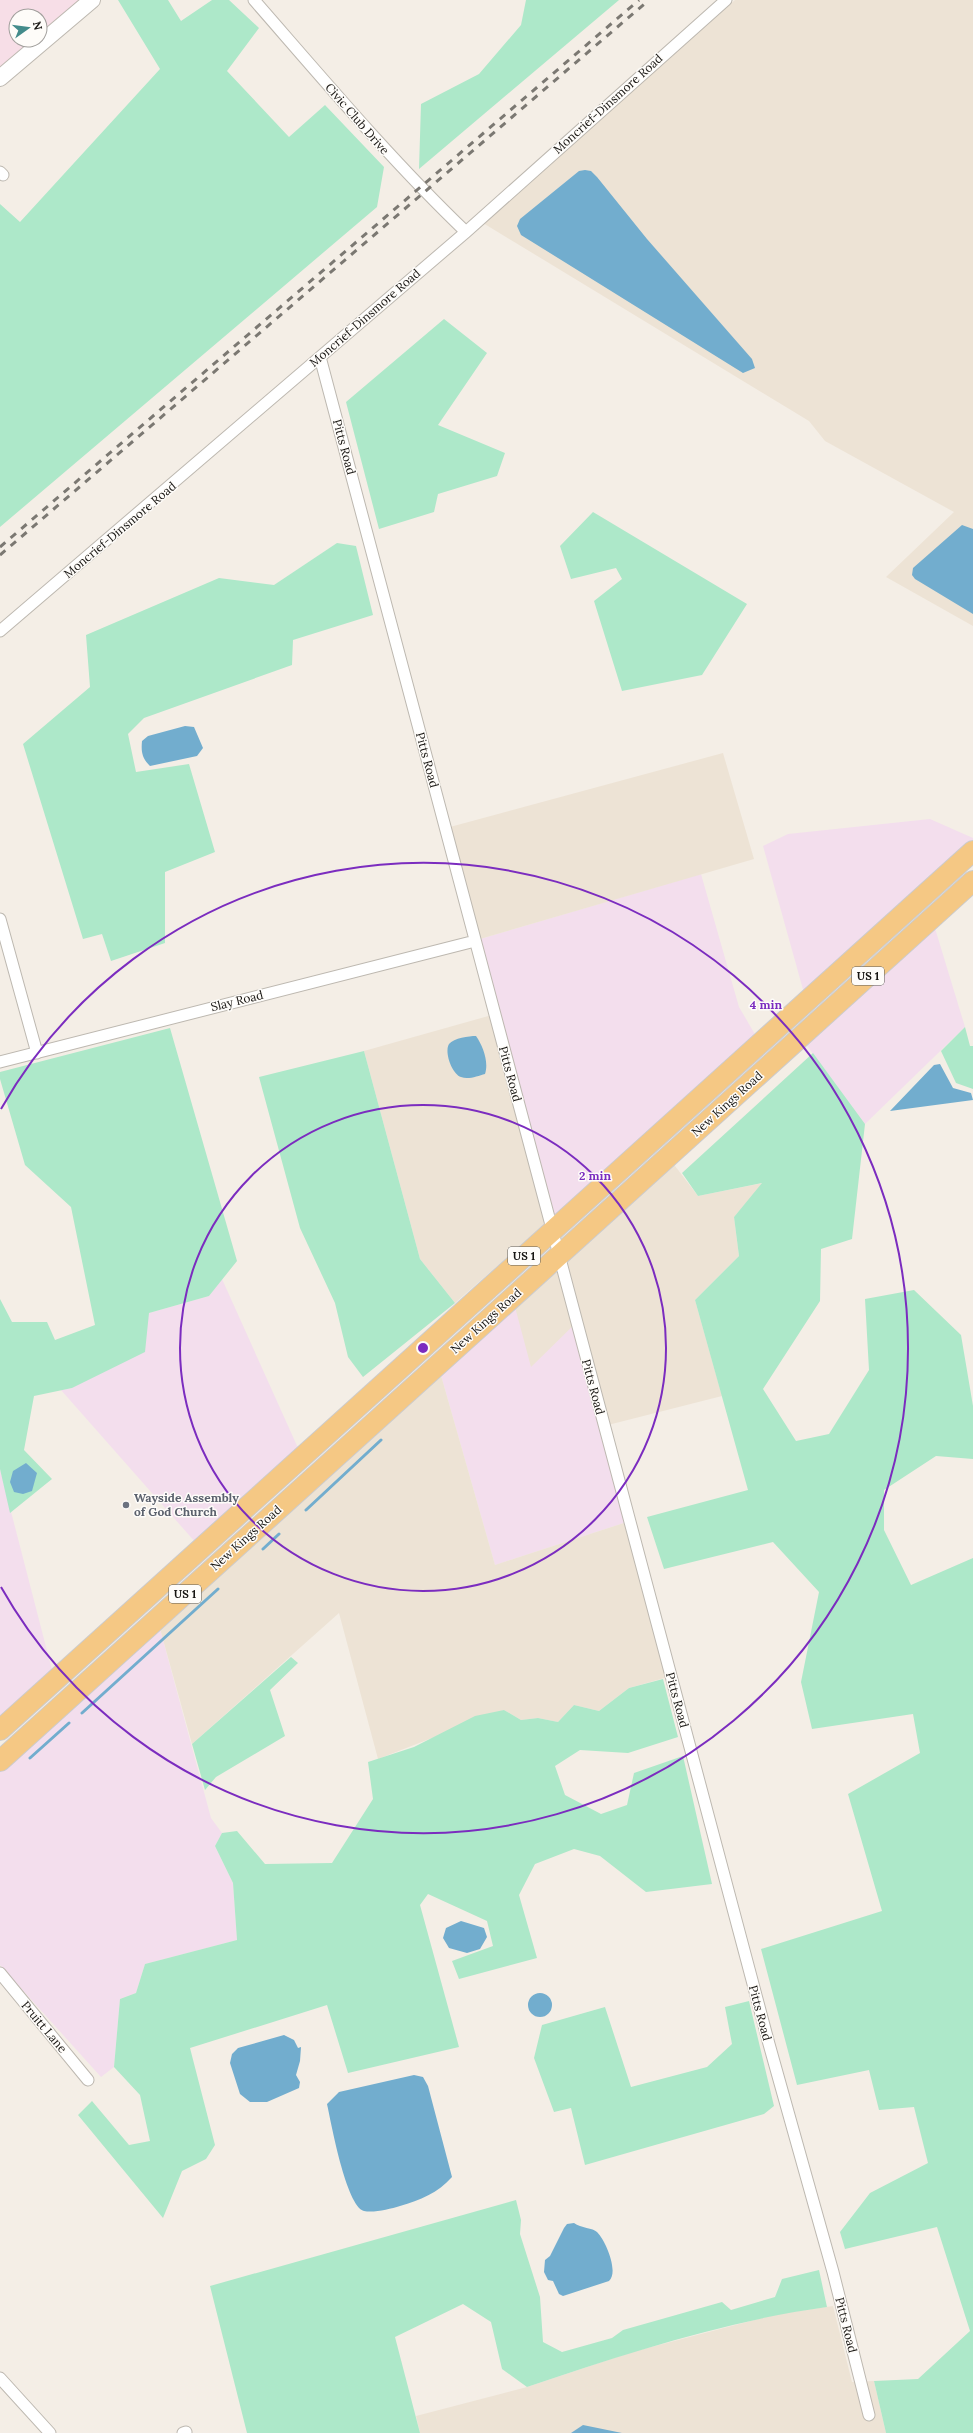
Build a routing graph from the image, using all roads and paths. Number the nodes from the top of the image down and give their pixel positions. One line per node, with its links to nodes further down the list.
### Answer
1 (92, 0): 4 (street)
2 (254, 0): 5 (street, Civic Club Drive)
3 (726, 0): 5 (street, Moncrief-Dinsmore Road)
4 (0, 78)
5 (466, 232): 6 (street, Moncrief-Dinsmore Road)
6 (320, 357): 7 (street, Moncrief-Dinsmore Road); 11 (street, Pitts Road)
7 (0, 632)
8 (973, 851): 12 (highway, New Kings Road / US 1)
9 (973, 881): 13 (highway, New Kings Road / US 1)
10 (0, 919): 14 (street)
11 (475, 941): 14 (street, Slay Road); 16 (street, Pitts Road)
12 (795, 1012): 13 (street); 16 (highway, New Kings Road / US 1)
13 (811, 1028): 17 (highway, New Kings Road / US 1)
14 (37, 1053): 15 (street, Slay Road)
15 (0, 1062)
16 (552, 1232): 17 (street, Pitts Road); 18 (highway, New Kings Road / US 1)
17 (558, 1257): 19 (highway, New Kings Road / US 1); 25 (street, Pitts Road)
18 (258, 1497): 19 (street); 20 (highway, New Kings Road / US 1)
19 (273, 1513): 21 (highway, New Kings Road / US 1)
20 (0, 1730)
21 (0, 1761)
22 (0, 1973): 23 (street, Pruitt Lane)
23 (88, 2080)
24 (0, 2378): 26 (street)
25 (869, 2416)
26 (50, 2433)

